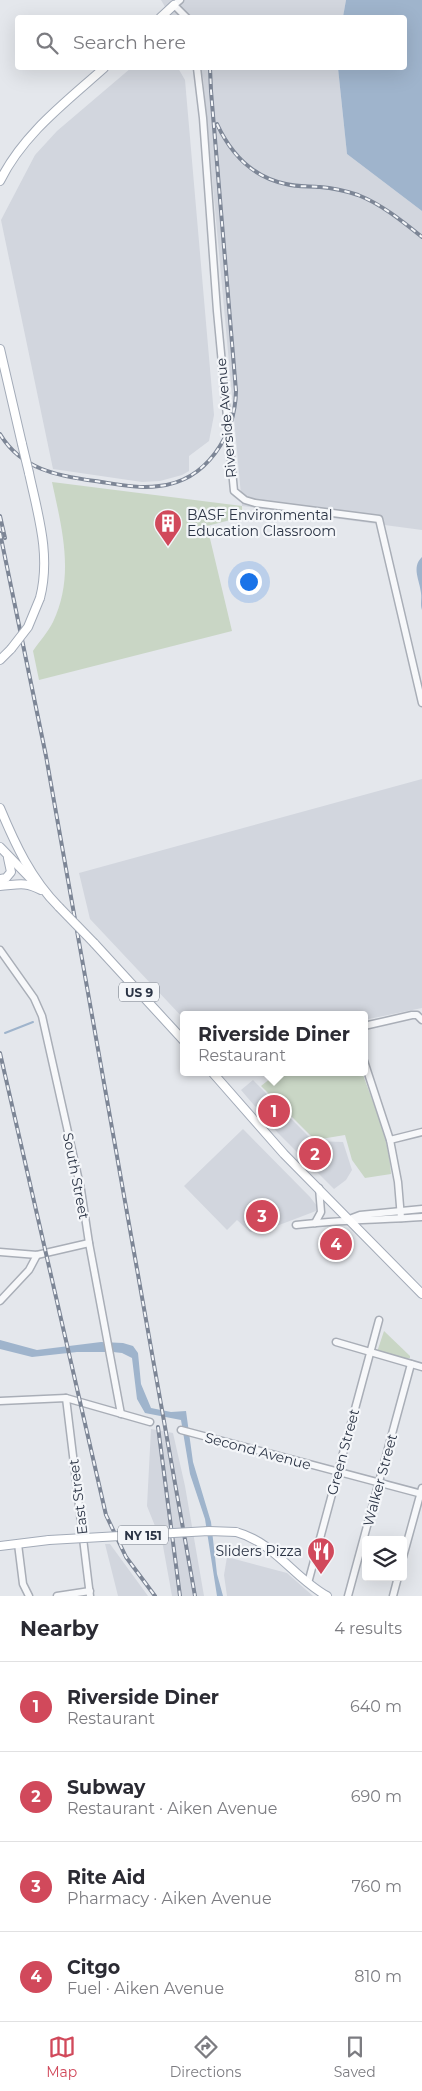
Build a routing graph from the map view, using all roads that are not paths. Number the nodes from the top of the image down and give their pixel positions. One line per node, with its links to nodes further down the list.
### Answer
1 (177, 3): 2 (main road); 3 (street)
2 (163, 15)
3 (185, 15)
4 (102, 70): 6 (main road)
5 (196, 70): 9 (street, Riverside Avenue)
6 (0, 181)
7 (0, 350): 8 (main road, bridge)
8 (0, 660)
9 (422, 703)
10 (0, 808): 15 (main road)
11 (2, 849): 12 (main road); 15 (main road, US 9)
12 (9, 876): 13 (main road); 14 (main road)
13 (0, 878)
14 (0, 884): 15 (main road)
15 (42, 890): 19 (main road, US 9, bridge)
16 (0, 950): 32 (street, South Street)
17 (420, 1017): 18 (street)
18 (368, 1025)
19 (180, 1037)
20 (368, 1073): 23 (street)
21 (216, 1076): 24 (main road)
22 (422, 1132): 23 (street)
23 (390, 1140): 26 (street)
24 (319, 1188): 29 (main road); 30 (street)
25 (422, 1209): 26 (street)
26 (400, 1211): 28 (street); 29 (street)
27 (422, 1216): 28 (street)
28 (401, 1218): 29 (street)
29 (350, 1220): 30 (street); 35 (main road)
30 (315, 1223): 31 (street)
31 (296, 1225)
32 (89, 1243): 34 (street); 44 (street, South Street)
33 (0, 1252): 34 (street)
34 (37, 1255): 36 (street)
35 (422, 1294)
36 (0, 1300)
37 (379, 1320): 39 (street, Green Street)
38 (336, 1342): 39 (street)
39 (370, 1353): 40 (street); 47 (street, Green Street)
40 (411, 1364): 41 (street); 48 (street, Walker Street)
41 (422, 1367)
42 (66, 1398): 43 (street); 44 (street); 55 (street, East Street)
43 (0, 1401)
44 (121, 1414): 45 (street)
45 (150, 1422)
46 (181, 1430): 47 (street, Second Avenue)
47 (338, 1472): 48 (street, Second Avenue); 54 (street, Green Street)
48 (380, 1483): 49 (street, Second Avenue); 59 (street, Walker Street)
49 (421, 1492): 50 (street)
50 (407, 1543)
51 (18, 1544): 52 (main road, NY 151); 54 (main road, NY 151, bridge); 56 (street)
52 (0, 1546)
53 (397, 1581): 60 (street)
54 (308, 1583): 58 (main road, NY 151)
55 (90, 1594): 57 (street)
56 (29, 1596)
57 (57, 1596)
58 (327, 1596)
59 (348, 1596)
60 (393, 1596)

